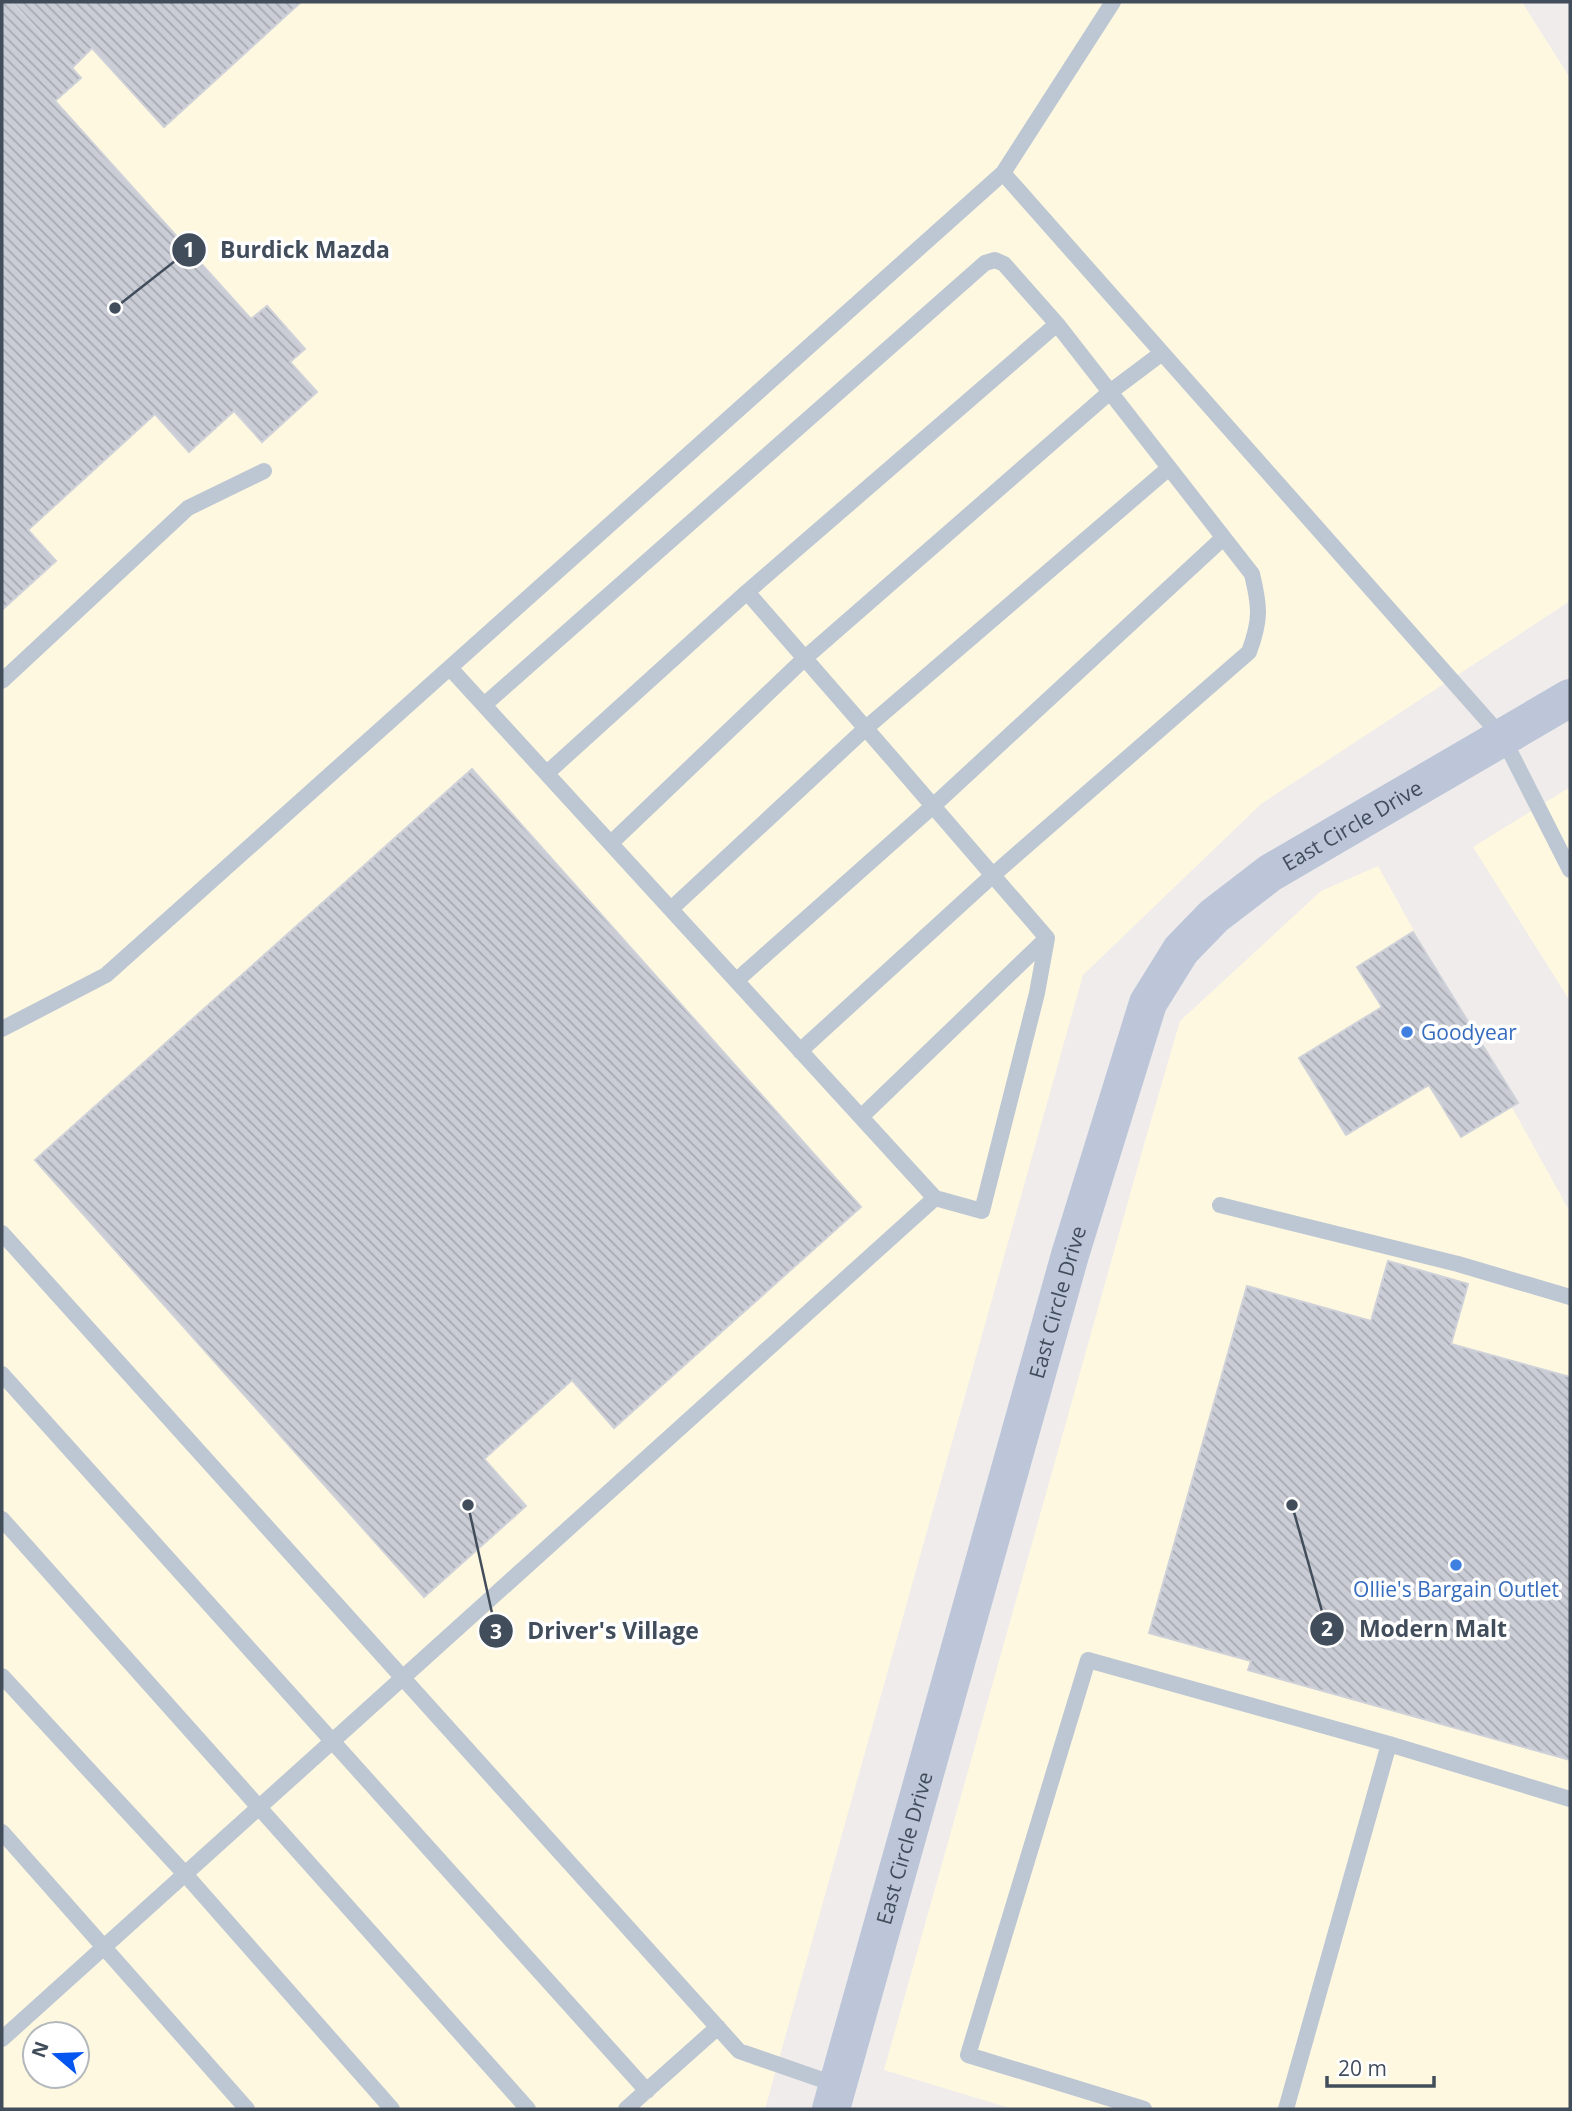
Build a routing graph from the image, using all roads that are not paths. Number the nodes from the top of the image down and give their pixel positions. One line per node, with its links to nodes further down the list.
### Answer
1 (1112, 2): 2 (lane)
2 (1003, 173): 4 (lane); 11 (lane)
3 (1057, 324): 5 (lane); 9 (lane); 14 (lane)
4 (1162, 353): 5 (lane); 16 (lane)
5 (1110, 392): 6 (lane); 10 (lane)
6 (1169, 468): 8 (lane); 15 (lane)
7 (264, 471): 12 (lane)
8 (1223, 538): 18 (lane); 21 (lane)
9 (747, 592): 10 (lane); 17 (lane)
10 (805, 658): 15 (lane); 19 (lane)
11 (450, 668): 14 (lane); 25 (lane)
12 (2, 681)
13 (1570, 698): 16 (street, East Circle Drive)
14 (484, 705): 17 (lane)
15 (866, 728): 18 (lane); 22 (lane)
16 (1503, 738): 20 (lane); 46 (street, East Circle Drive)
17 (547, 773): 19 (lane)
18 (933, 806): 21 (lane); 24 (lane)
19 (611, 843): 22 (lane)
20 (1570, 870)
21 (993, 875): 23 (lane); 26 (lane)
22 (671, 909): 24 (lane)
23 (1047, 938): 27 (lane); 28 (lane)
24 (737, 980): 26 (lane)
25 (2, 1029)
26 (800, 1051): 27 (lane)
27 (861, 1116): 28 (lane)
28 (935, 1198): 35 (lane)
29 (1220, 1205): 31 (lane)
30 (2, 1233): 35 (lane)
31 (1570, 1297)
32 (2, 1374): 36 (lane)
33 (2, 1519): 39 (lane)
34 (2, 1676): 41 (lane)
35 (402, 1678): 36 (lane); 43 (lane)
36 (333, 1740): 39 (lane); 45 (lane)
37 (1389, 1744): 38 (lane); 51 (lane); 52 (lane)
38 (1570, 1799)
39 (259, 1807): 41 (lane); 49 (lane)
40 (2, 1832): 42 (lane)
41 (185, 1874): 42 (lane); 48 (lane)
42 (103, 1948): 44 (lane); 47 (lane)
43 (718, 2027): 45 (lane); 46 (lane)
44 (2, 2039)
45 (647, 2091): 50 (lane)
46 (834, 2097)
47 (247, 2109)
48 (392, 2109)
49 (528, 2109)
50 (626, 2109)
51 (1144, 2109)
52 (1286, 2109)

